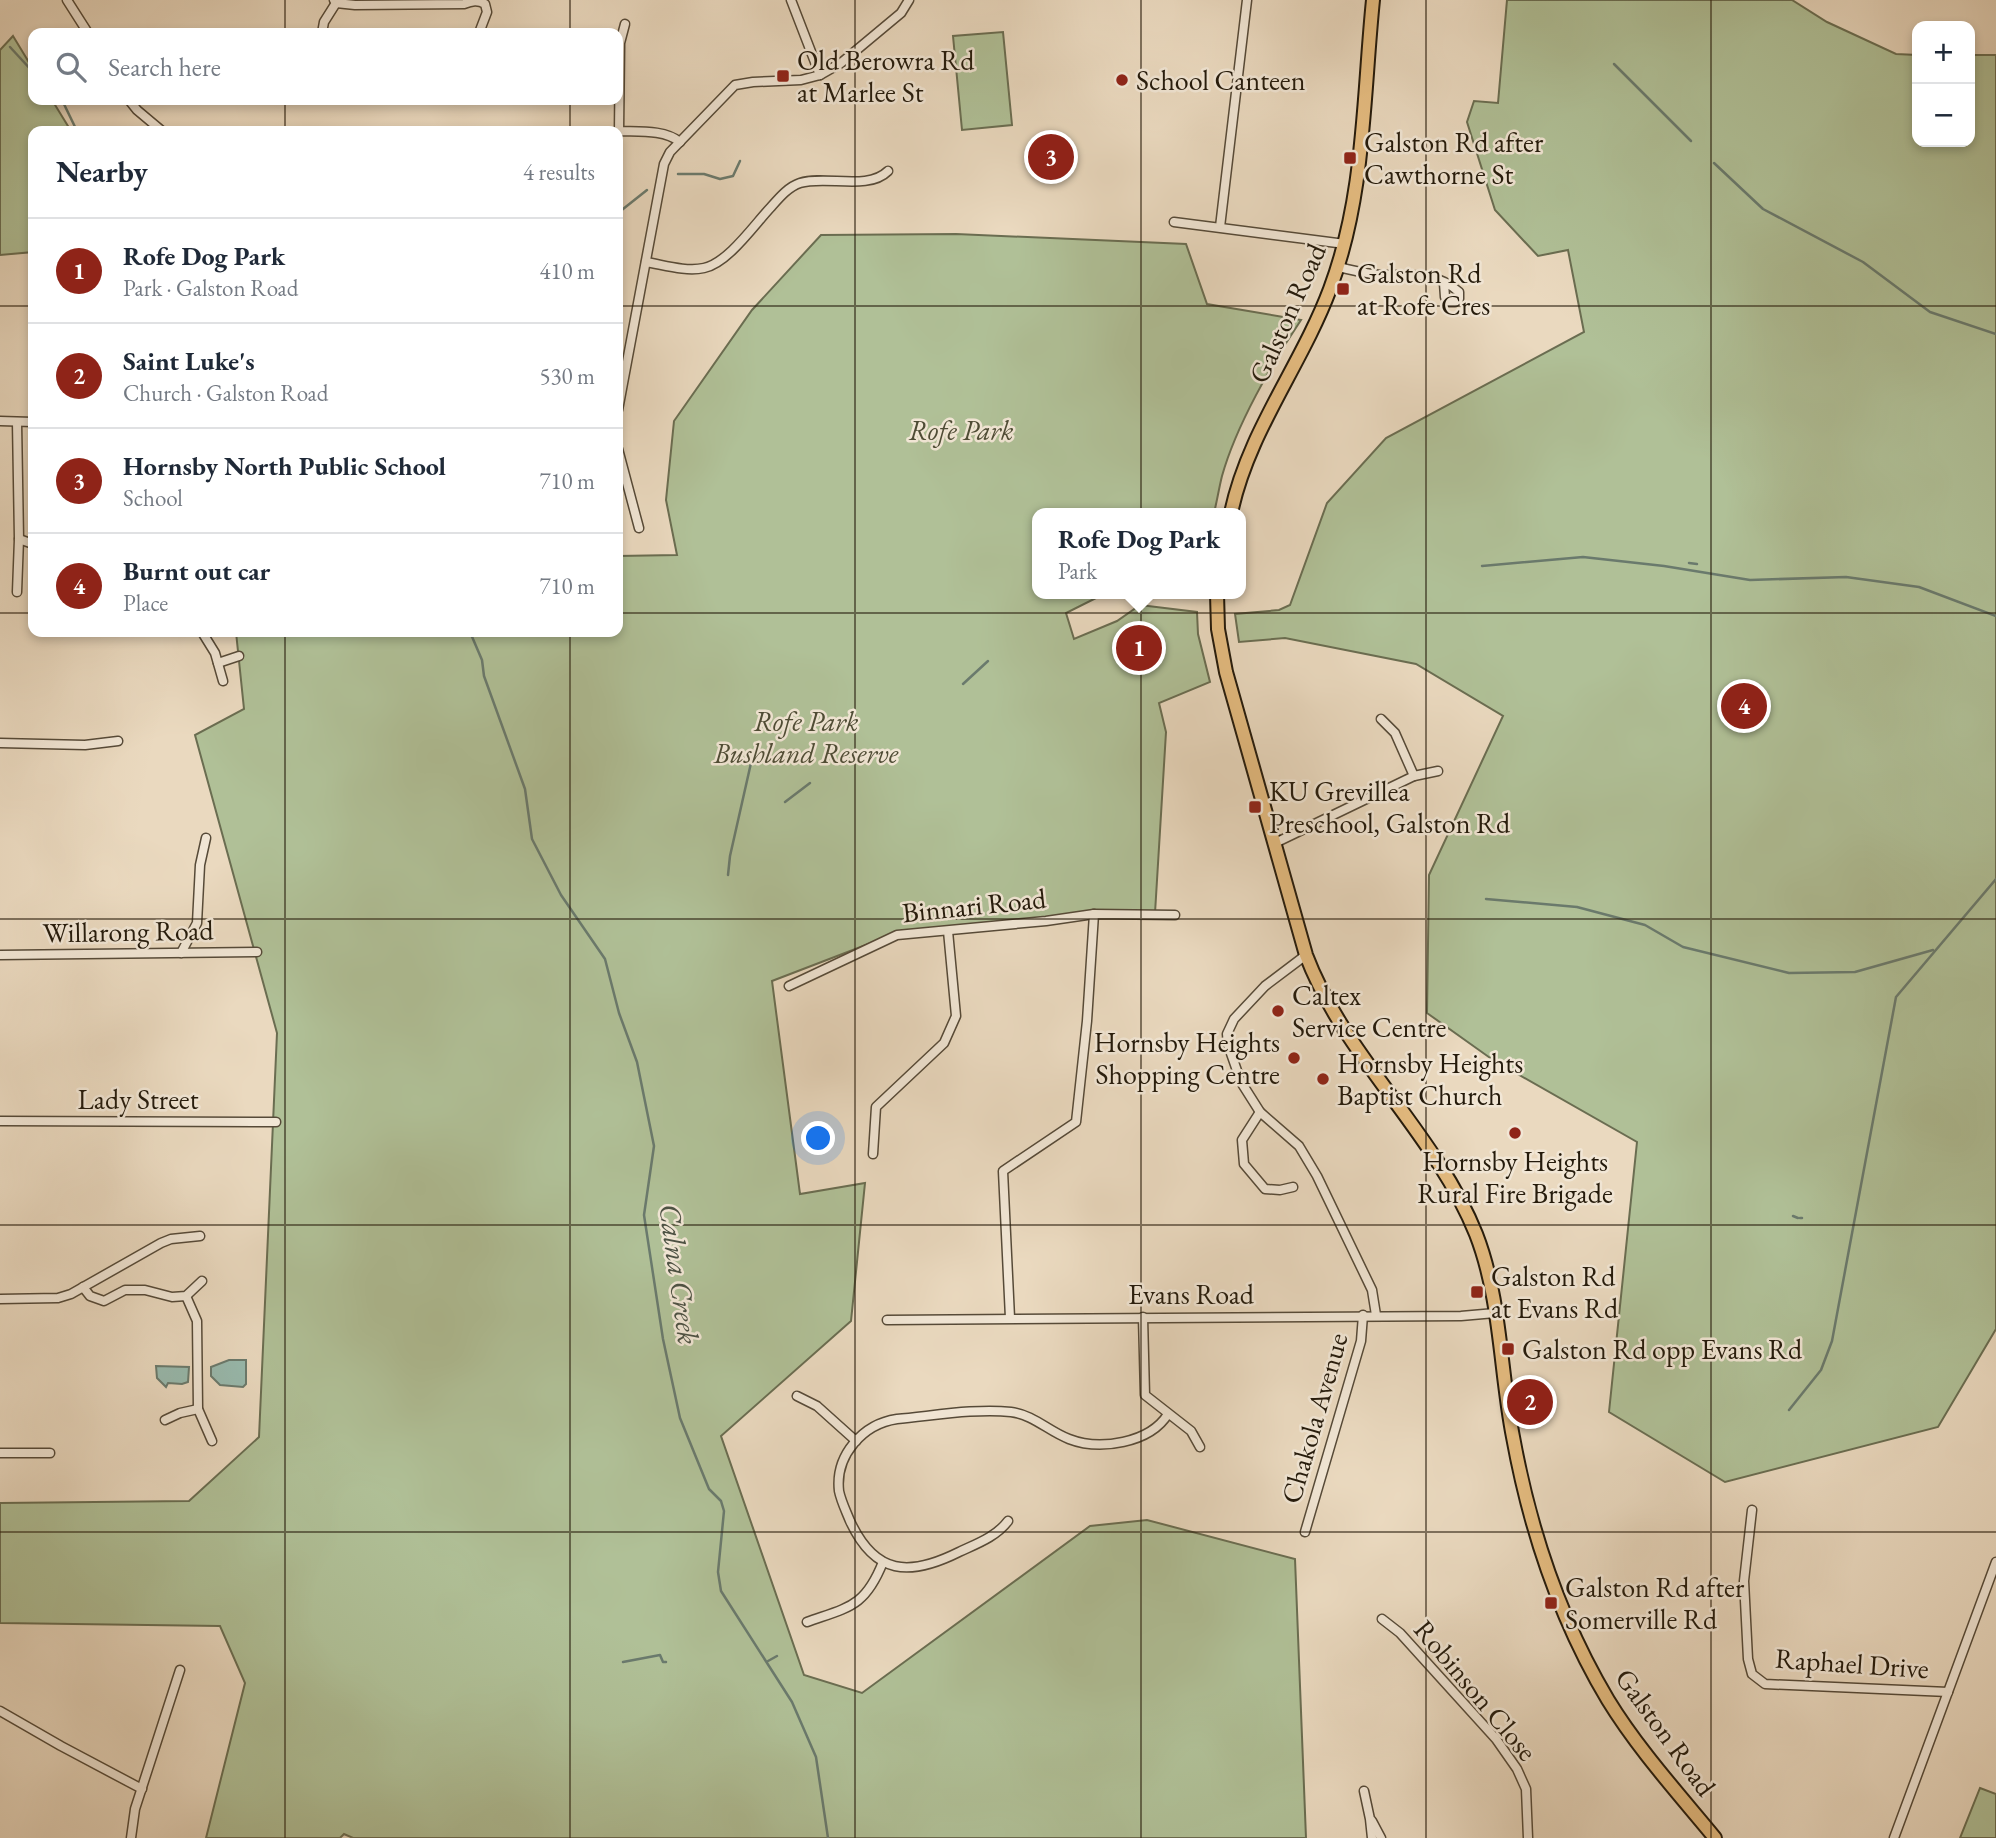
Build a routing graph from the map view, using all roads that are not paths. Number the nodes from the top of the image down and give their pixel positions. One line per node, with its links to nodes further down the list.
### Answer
1 (67, 0): 8 (street)
2 (792, 0): 12 (street)
3 (909, 0): 12 (street)
4 (1247, 0): 21 (street)
5 (1373, 0): 22 (main road, Galston Road)
6 (335, 1): 9 (street); 10 (street)
7 (625, 24): 11 (street)
8 (85, 28)
9 (323, 28)
10 (481, 28)
11 (623, 32)
12 (820, 75): 18 (street)
13 (134, 105): 15 (street)
14 (619, 105): 16 (street)
15 (156, 126)
16 (618, 126)
17 (623, 131): 18 (street)
18 (680, 142): 23 (street)
19 (888, 171): 23 (street)
20 (1174, 222): 21 (street)
21 (1220, 227): 22 (street)
22 (1346, 244): 24 (main road, Galston Road)
23 (646, 262): 26 (street)
24 (1338, 267): 25 (street); 31 (main road, Galston Road)
25 (1444, 283)
26 (623, 384)
27 (0, 421): 28 (street)
28 (17, 422): 29 (street); 33 (street)
29 (28, 422)
30 (623, 468): 32 (street)
31 (1231, 508)
32 (639, 528)
33 (19, 539): 34 (street); 35 (street)
34 (28, 542)
35 (17, 592)
36 (1217, 599): 47 (main road, Galston Road)
37 (205, 637): 39 (street)
38 (239, 656): 39 (street)
39 (218, 663): 40 (street)
40 (223, 681)
41 (1381, 719): 45 (street)
42 (118, 741): 43 (street)
43 (0, 743)
44 (1438, 771): 45 (street)
45 (1414, 776): 47 (street)
46 (206, 838): 52 (street)
47 (1273, 844): 54 (main road, Galston Road)
48 (1094, 914): 49 (street, Binnari Road); 50 (street, Binnari Road); 70 (street)
49 (1175, 915)
50 (948, 931): 55 (street, Binnari Road); 59 (street)
51 (257, 952): 52 (street, Willarong Road)
52 (181, 953): 53 (street, Willarong Road)
53 (0, 955)
54 (1306, 955): 56 (street); 66 (main road, Galston Road)
55 (789, 986)
56 (1260, 1112): 60 (street); 68 (street)
57 (0, 1121): 58 (street, Lady Street)
58 (276, 1122)
59 (873, 1154)
60 (1293, 1186)
61 (200, 1237): 63 (street)
62 (201, 1281): 64 (street)
63 (83, 1287): 64 (street); 65 (street)
64 (186, 1296): 73 (street)
65 (0, 1299)
66 (1495, 1313): 68 (street, Evans Road); 98 (main road, Galston Road)
67 (1363, 1315): 68 (street, Evans Road); 69 (street, Evans Road); 83 (street, Chakola Avenue)
68 (1376, 1315)
69 (1143, 1317): 70 (street, Evans Road); 74 (street)
70 (1010, 1318): 71 (street, Evans Road)
71 (887, 1320)
72 (797, 1396): 77 (street)
73 (198, 1409): 75 (street); 76 (street)
74 (1168, 1414): 77 (street); 78 (street)
75 (164, 1420)
76 (212, 1441)
77 (856, 1441): 84 (street)
78 (1200, 1447)
79 (0, 1453): 80 (street)
80 (50, 1453)
81 (1752, 1510): 89 (street, Raphael Drive)
82 (1008, 1521): 84 (street)
83 (1305, 1532)
84 (883, 1562): 87 (street)
85 (1996, 1562): 89 (street)
86 (1382, 1619): 97 (street, Robinson Close)
87 (807, 1622)
88 (180, 1670): 91 (street)
89 (1948, 1692): 99 (street)
90 (0, 1711): 91 (street)
91 (142, 1789): 94 (street)
92 (1364, 1791): 93 (street)
93 (1370, 1819): 95 (street); 96 (street)
94 (131, 1838)
95 (1372, 1838)
96 (1381, 1838)
97 (1528, 1838)
98 (1715, 1838)
99 (1894, 1838)

